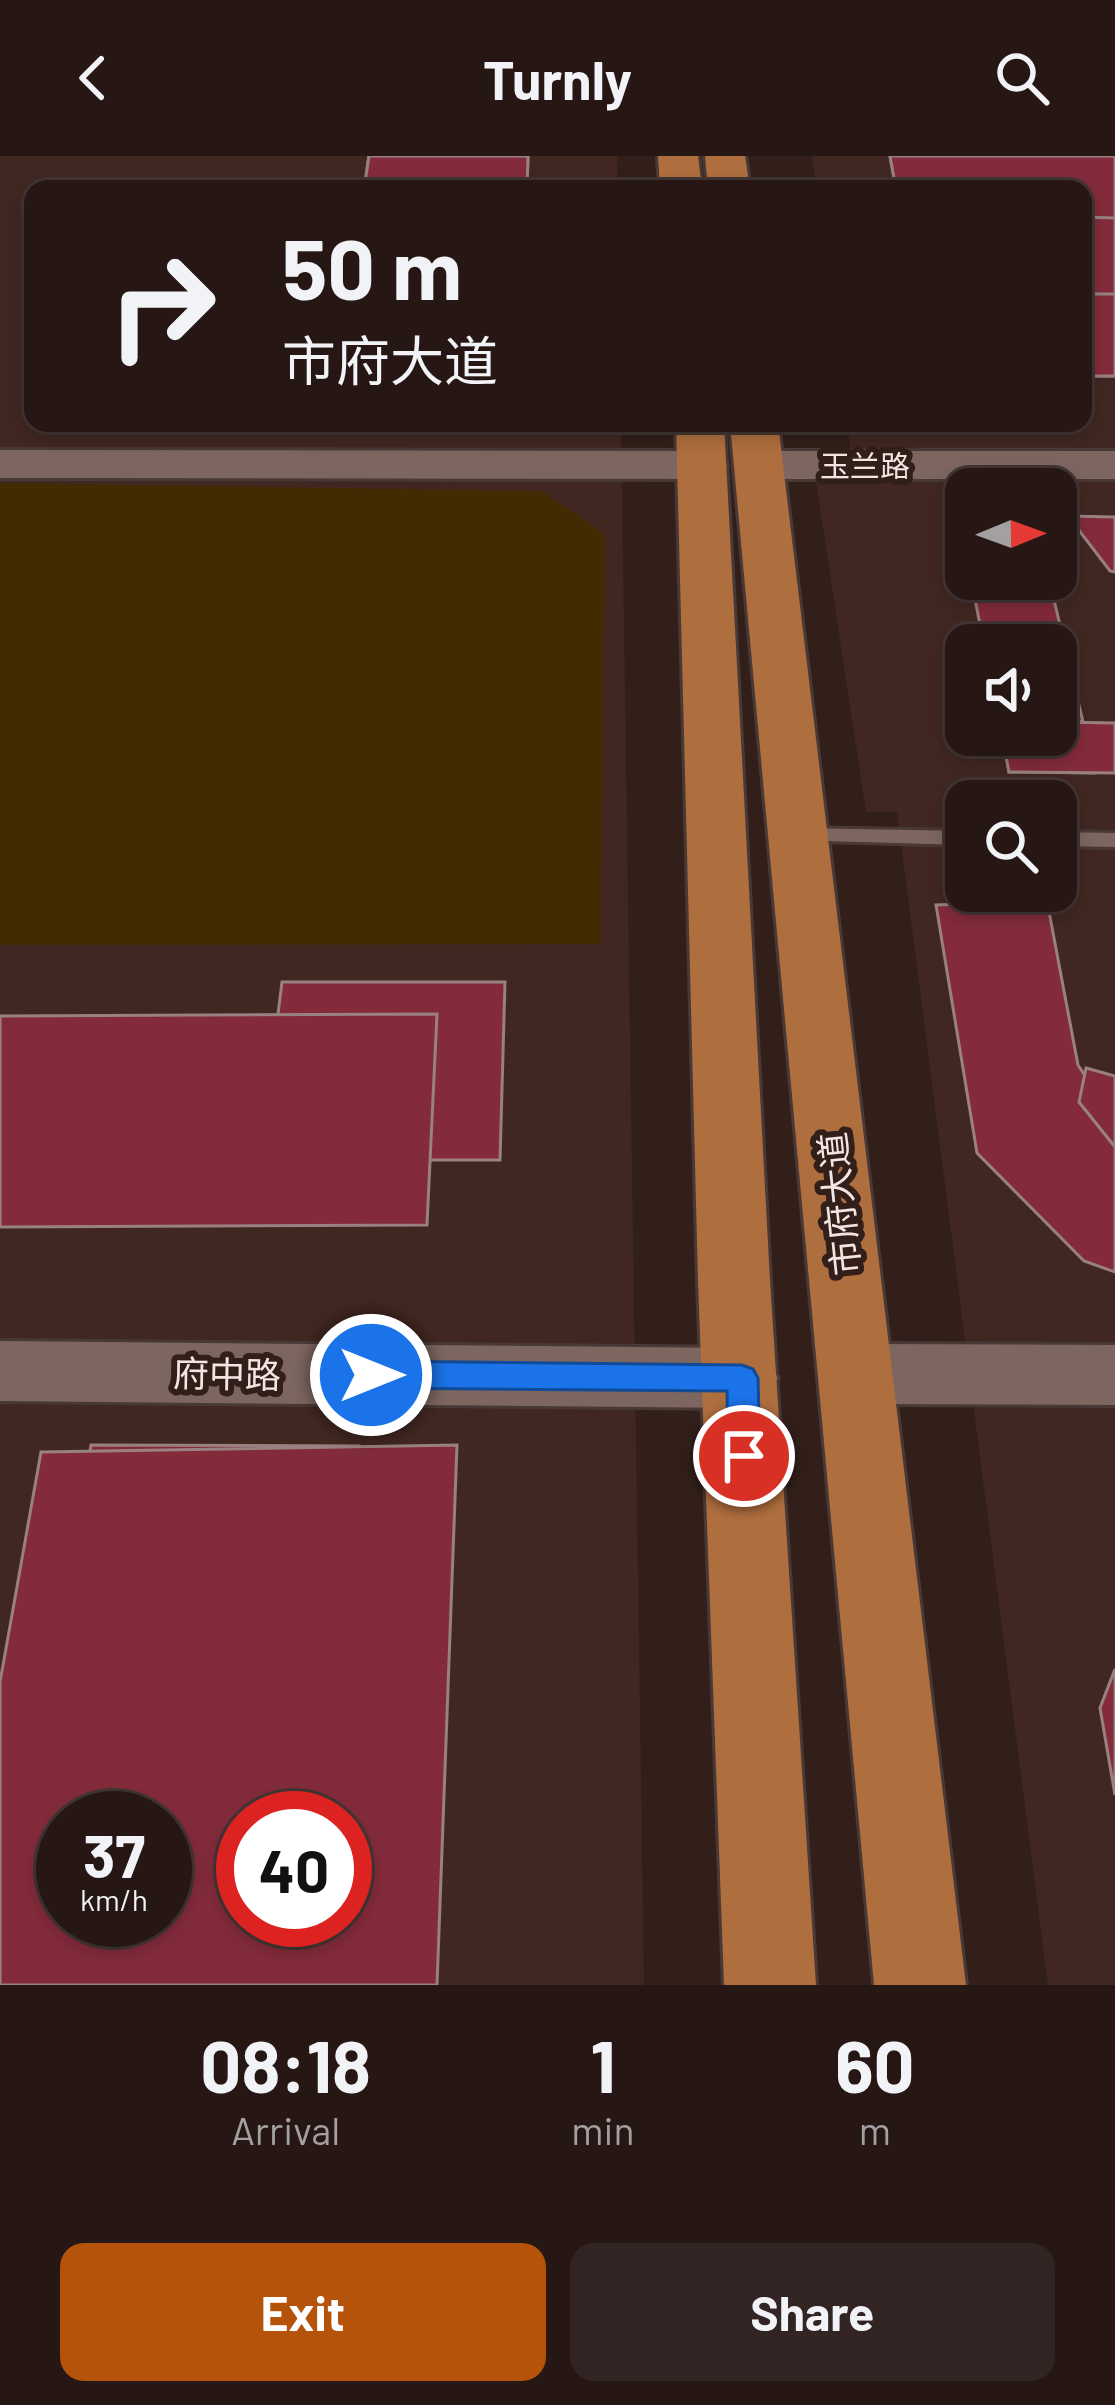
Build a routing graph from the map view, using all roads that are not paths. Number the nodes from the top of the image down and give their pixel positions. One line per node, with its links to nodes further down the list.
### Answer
1 (729, 444): 2 (street, 玉兰路); 3 (street, 玉兰路); 4 (main road, 市府大道); 11 (main road)
2 (0, 464)
3 (1115, 465)
4 (798, 835): 5 (lane); 9 (main road, 市府大道)
5 (945, 838)
6 (1077, 840): 7 (lane)
7 (1115, 841)
8 (0, 1371): 11 (street, 府中路)
9 (857, 1374): 10 (street); 13 (main road, 市府大道)
10 (1115, 1375)
11 (742, 1378): 12 (main road)
12 (770, 1985)
13 (920, 1985)

